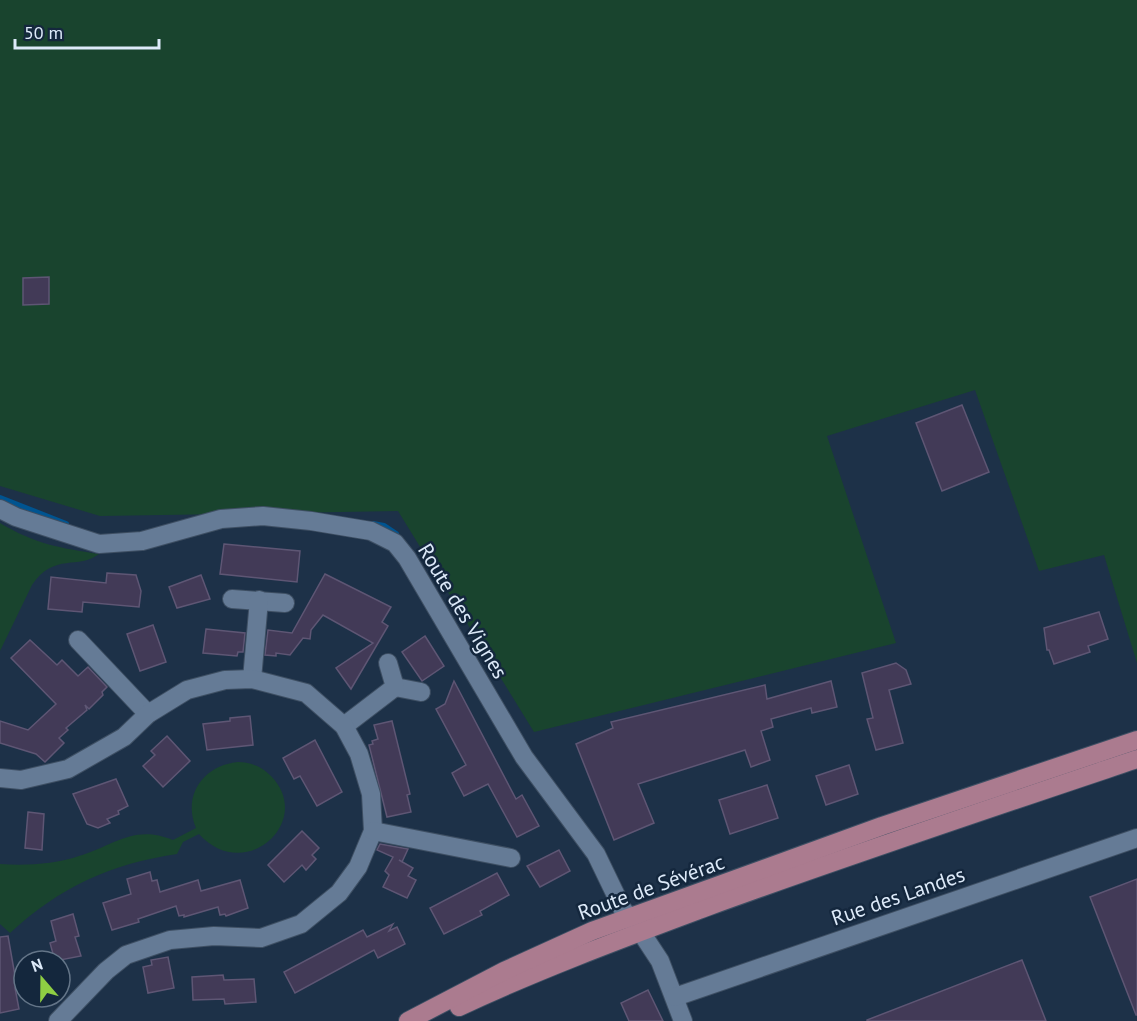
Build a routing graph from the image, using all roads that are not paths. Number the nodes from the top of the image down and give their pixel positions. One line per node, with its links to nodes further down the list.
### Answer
1 (0, 509): 20 (street, Route des Vignes)
2 (232, 599): 3 (street)
3 (259, 600): 4 (street); 7 (street)
4 (285, 603)
5 (78, 640): 10 (street)
6 (388, 663): 8 (street)
7 (252, 679): 10 (street); 11 (street)
8 (394, 687): 9 (street); 11 (street)
9 (421, 692)
10 (148, 714): 15 (street)
11 (344, 726): 17 (street)
12 (1137, 740): 20 (main road, Route de Sévérac)
13 (1107, 758): 16 (main road, Route de Sévérac)
14 (1137, 759): 16 (main road, Route de Sévérac)
15 (0, 778)
16 (936, 828): 20 (main road, Route de Sévérac)
17 (373, 831): 19 (street); 22 (street)
18 (1137, 838): 21 (street, Rue des Landes)
19 (511, 858)
20 (636, 924): 21 (street, Route des Vignes); 23 (main road, Route de Sévérac); 24 (main road, Route de Sévérac)
21 (675, 997): 25 (street, Route des Vignes)
22 (58, 1021)
23 (408, 1021)
24 (430, 1021)
25 (682, 1021)

